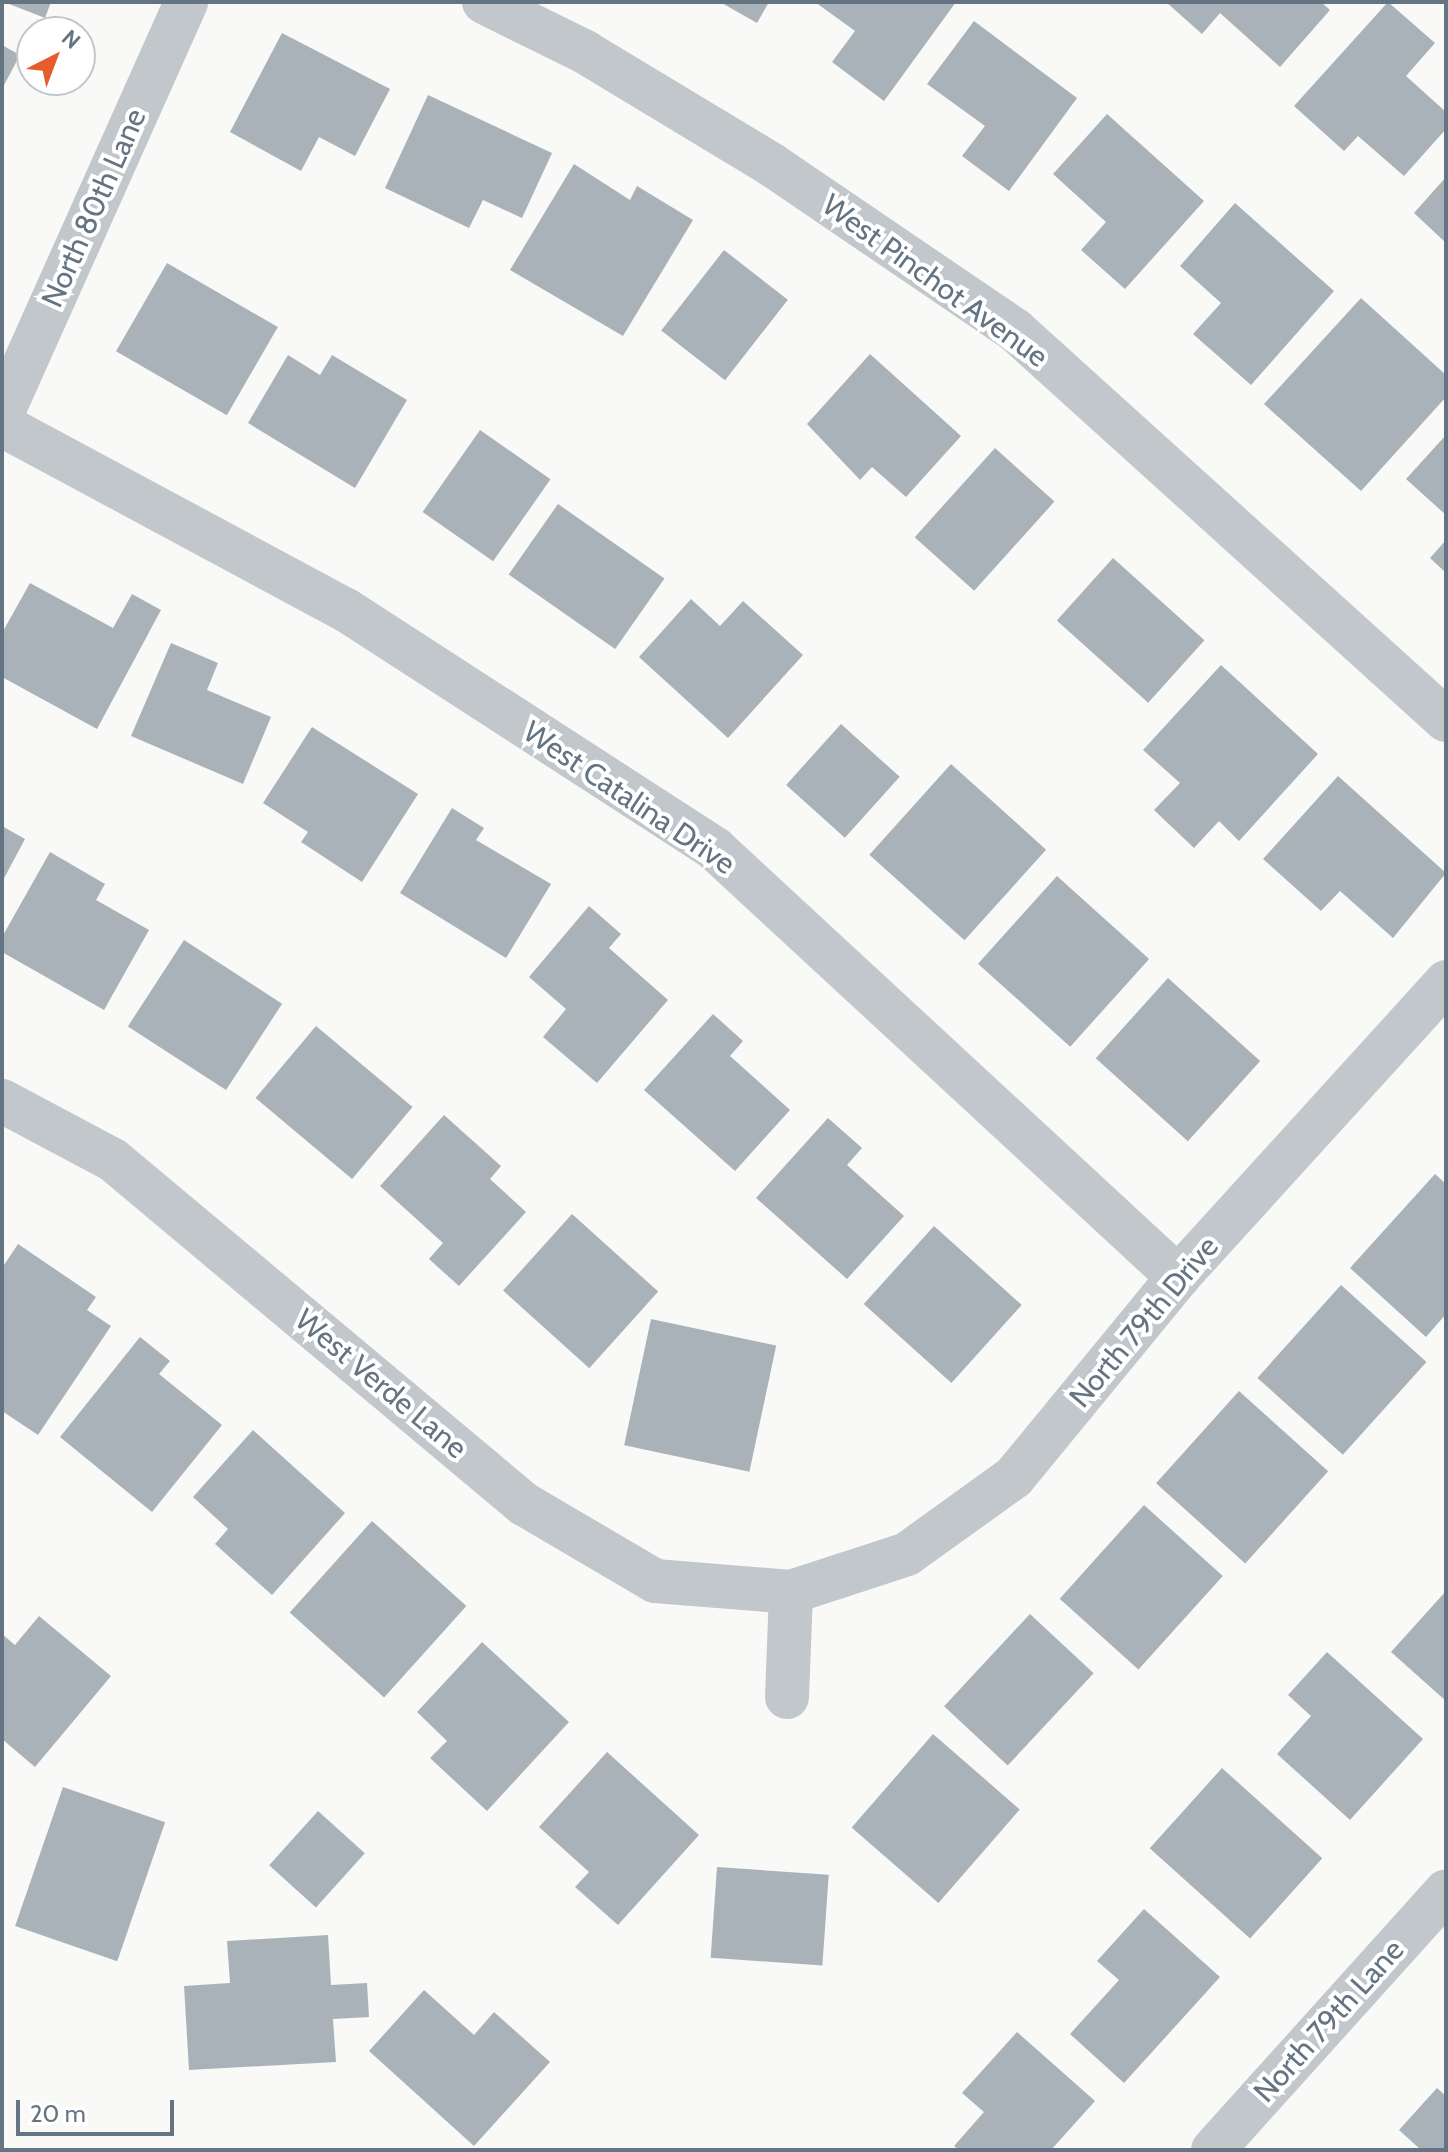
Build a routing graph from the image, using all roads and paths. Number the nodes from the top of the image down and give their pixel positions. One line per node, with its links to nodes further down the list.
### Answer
1 (186, 2): 3 (street, North 80th Lane)
2 (484, 2): 5 (street, West Pinchot Avenue)
3 (2, 414)
4 (2, 425): 8 (street, West Catalina Drive)
5 (1446, 720)
6 (1446, 982): 8 (street, North 79th Drive)
7 (2, 1101): 9 (street, West Verde Lane)
8 (1178, 1277): 9 (street, North 79th Drive)
9 (791, 1592): 10 (street)
10 (787, 1697)
11 (1446, 1891): 12 (street, North 79th Lane)
12 (1213, 2150)

